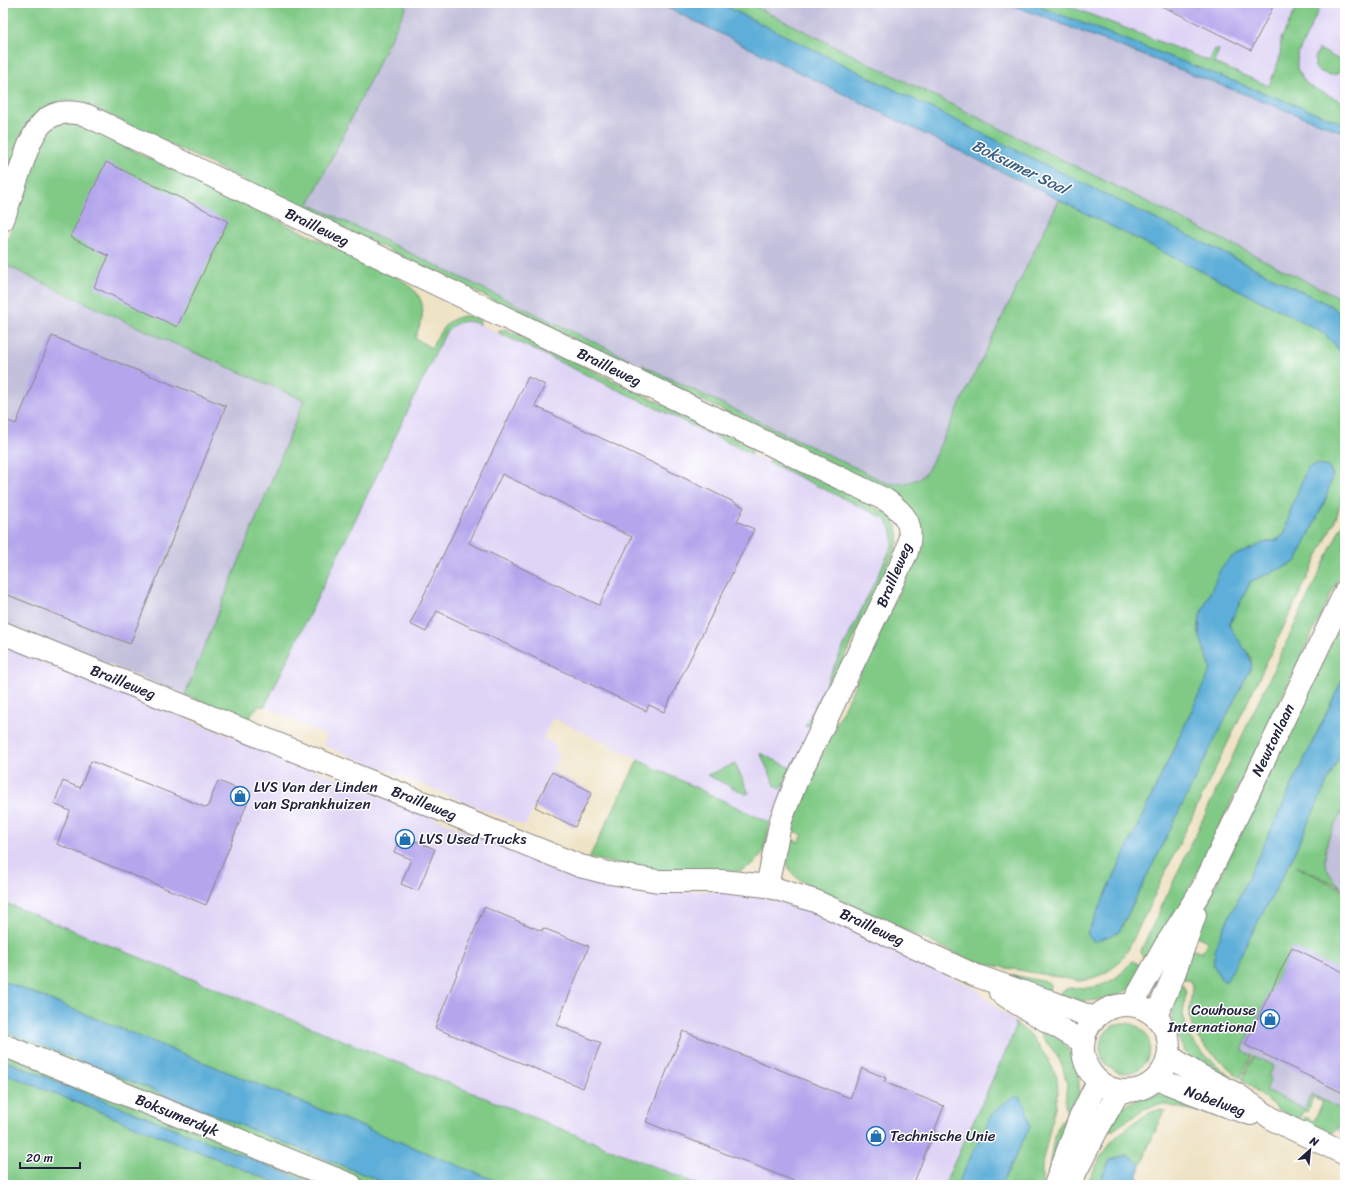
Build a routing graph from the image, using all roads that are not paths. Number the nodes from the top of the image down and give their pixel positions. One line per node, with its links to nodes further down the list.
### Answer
1 (3, 220): 4 (street, Brailleweg)
2 (1345, 592): 5 (street, Newtonlaan)
3 (3, 633): 4 (street, Brailleweg)
4 (767, 886): 6 (street, Brailleweg)
5 (1202, 889): 7 (street, Newtonlaan); 8 (street, Newtonlaan)
6 (974, 975): 9 (street, Brailleweg); 10 (street, Brailleweg)
7 (1132, 1004): 8 (street); 9 (street)
8 (1156, 1016): 12 (street)
9 (1094, 1018): 10 (street)
10 (1083, 1042): 14 (street)
11 (3, 1045): 18 (street, Boksumerdyk)
12 (1169, 1056): 13 (street); 16 (street, Nobelweg)
13 (1157, 1079): 15 (street); 16 (street, Nobelweg)
14 (1098, 1080): 15 (street); 19 (street)
15 (1120, 1091): 20 (street)
16 (1274, 1120): 17 (street, Nobelweg)
17 (1345, 1154)
18 (351, 1185)
19 (1055, 1185)
20 (1069, 1185)

